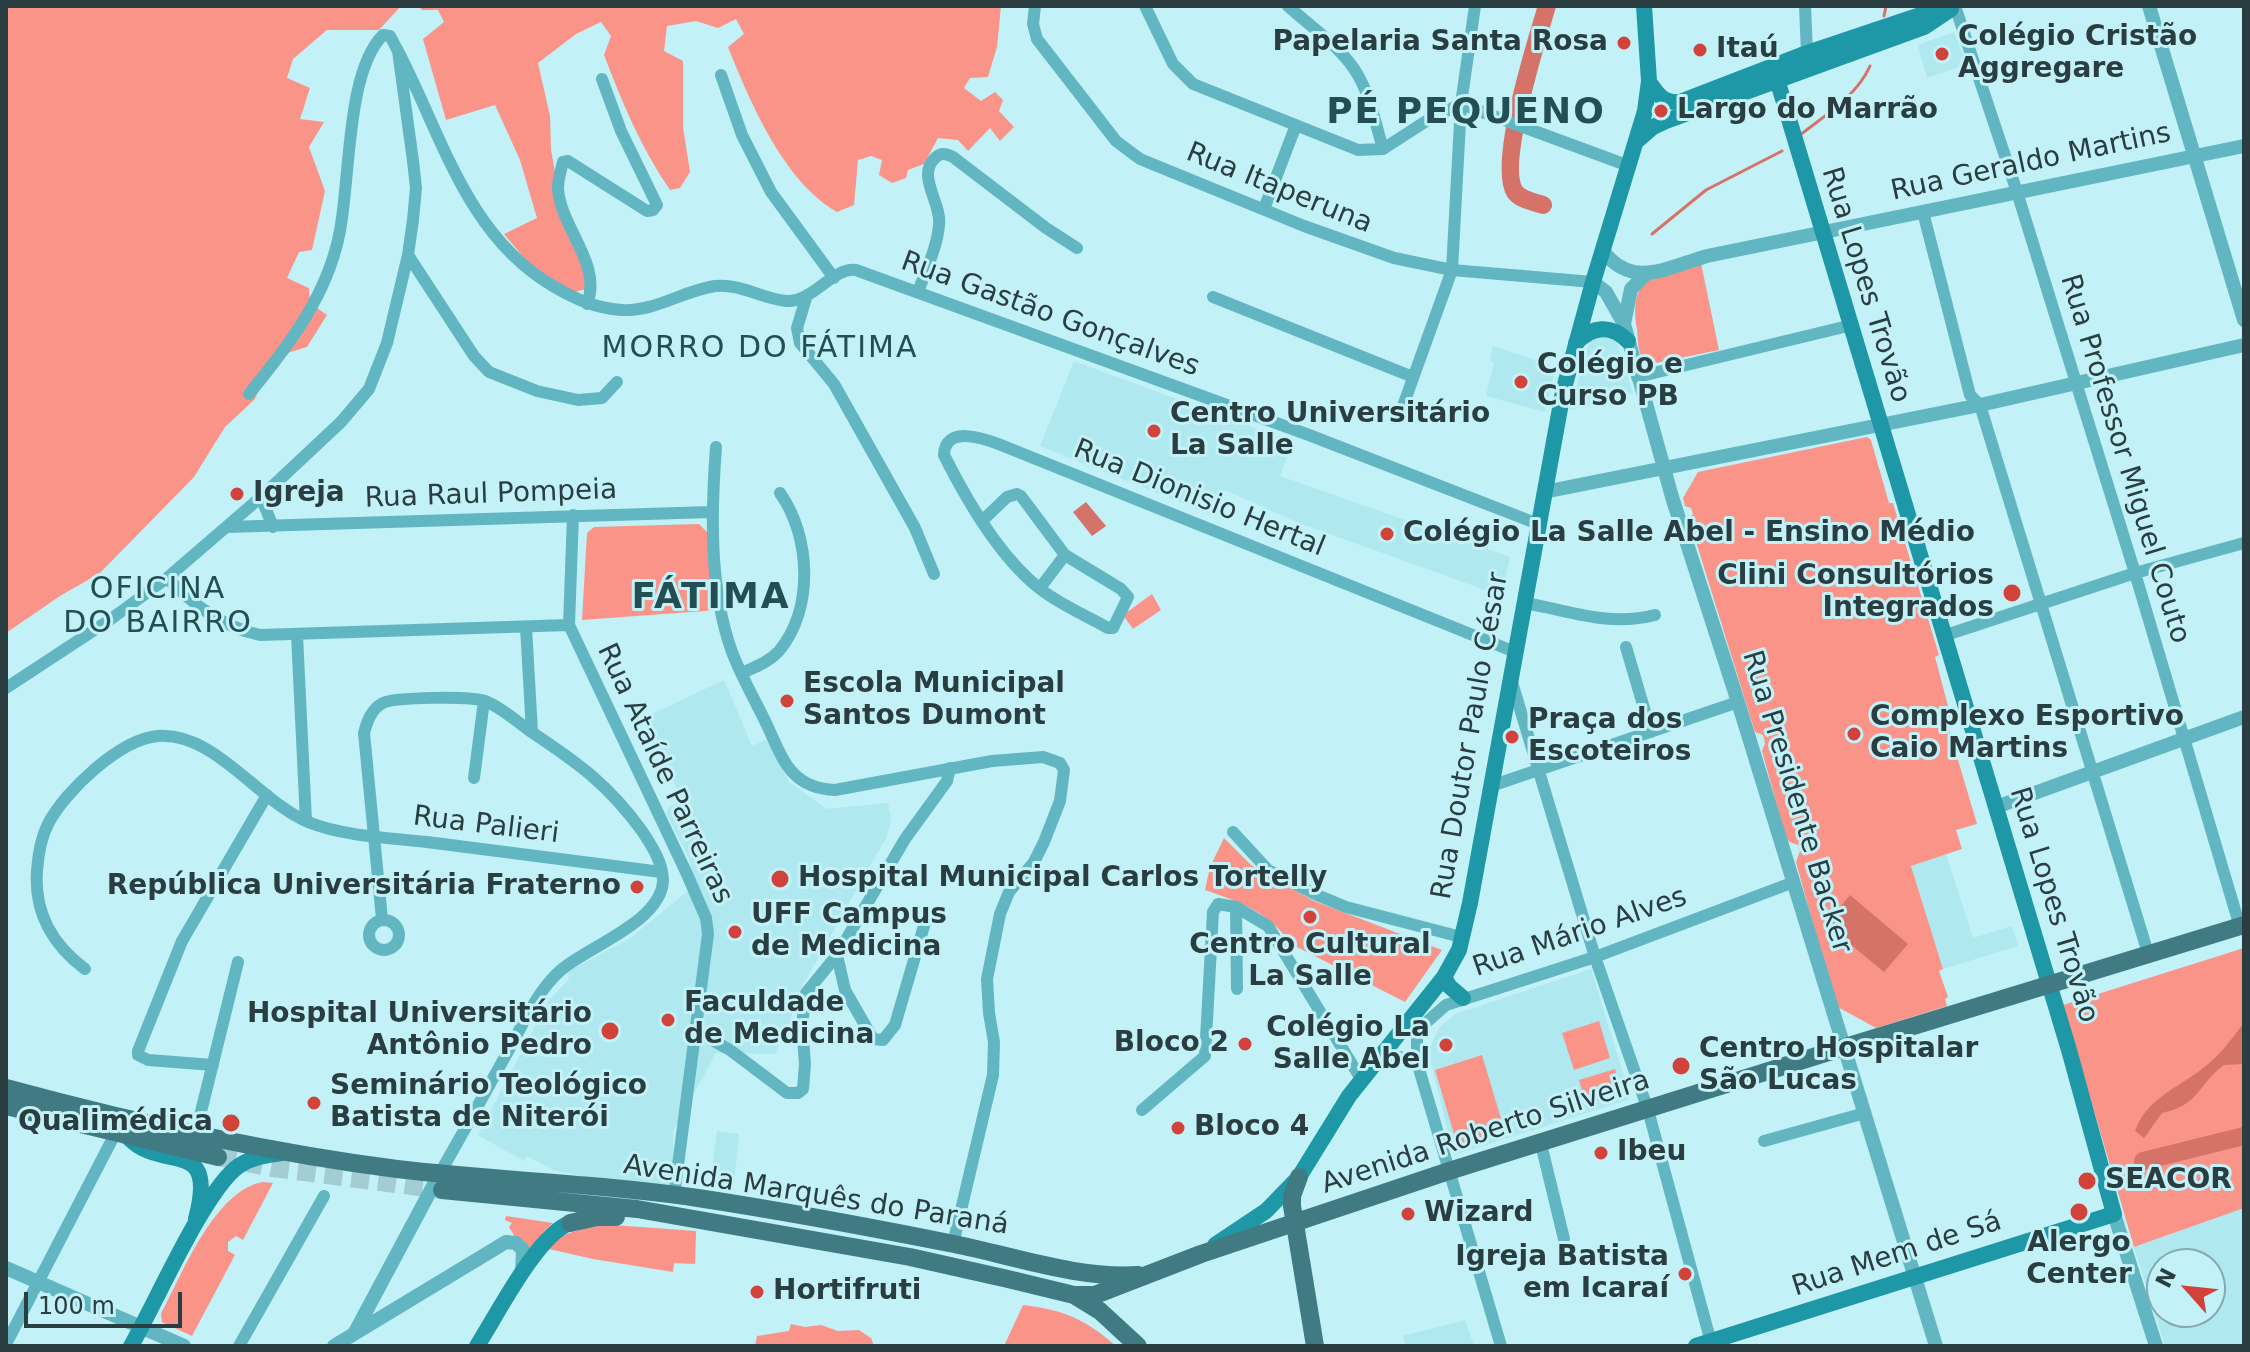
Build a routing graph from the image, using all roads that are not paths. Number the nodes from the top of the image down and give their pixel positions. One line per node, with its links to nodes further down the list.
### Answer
1 (1035, 6): 24 (street, Rua Itaperuna)
2 (1145, 6): 17 (street)
3 (1288, 6): 20 (street)
4 (1475, 6): 16 (street)
5 (1644, 6): 14 (main road, Rua Doutor Paulo César)
6 (1805, 6): 10 (street)
7 (2149, 6): 21 (street)
8 (1955, 7): 10 (main road); 11 (main road); 23 (street, Rua Professor Miguel Couto)
9 (398, 51): 29 (street); 37 (street); 47 (street)
10 (1807, 53): 11 (main road)
11 (1775, 73): 15 (main road); 26 (main road, Rua Lopes Trovão)
12 (721, 75): 32 (street)
13 (602, 79): 37 (street)
14 (1649, 82): 15 (main road); 18 (main road, Rua Doutor Paulo César)
15 (1724, 92): 18 (main road)
16 (1461, 104): 20 (street); 22 (street); 30 (street)
17 (1296, 125): 20 (street); 24 (street)
18 (1638, 140): 22 (main road, Rua Doutor Paulo César)
19 (2244, 146): 21 (street, Rua Geraldo Martins)
20 (1383, 149)
21 (2193, 155): 23 (street, Rua Geraldo Martins); 38 (street)
22 (1629, 166): 28 (main road, Rua Doutor Paulo César)
23 (2017, 192): 25 (street, Rua Geraldo Martins); 46 (street, Rua Professor Miguel Couto)
24 (1264, 209): 30 (street, Rua Itaperuna)
25 (1923, 212): 26 (street, Rua Geraldo Martins); 48 (street)
26 (1822, 233): 31 (street, Rua Geraldo Martins); 39 (main road, Rua Lopes Trovão)
27 (1077, 248): 34 (street)
28 (1603, 251): 31 (street); 33 (main road, Rua Doutor Paulo César)
29 (408, 255): 45 (street); 55 (street)
30 (1452, 270): 33 (street, Rua Itaperuna); 43 (street)
31 (1645, 275): 40 (street)
32 (834, 278): 34 (street, Rua Gastão Gonçalves); 35 (street, Rua Gastão Gonçalves)
33 (1593, 282): 40 (street, Rua Presidente Backer); 41 (main road, Rua Doutor Paulo César)
34 (918, 292): 59 (street, Rua Gastão Gonçalves)
35 (807, 295): 37 (street, Rua Gastão Gonçalves); 65 (street)
36 (1213, 297): 43 (street)
37 (587, 304)
38 (2244, 320)
39 (1852, 325): 44 (street); 50 (main road, Rua Lopes Trovão)
40 (1626, 332): 41 (main road); 44 (street, Rua Presidente Backer)
41 (1576, 343): 53 (main road, Rua Doutor Paulo César)
42 (2244, 345): 46 (street)
43 (1413, 377): 49 (street)
44 (1637, 377): 52 (street, Rua Presidente Backer)
45 (617, 382)
46 (2077, 384): 48 (street); 64 (street, Rua Professor Miguel Couto)
47 (249, 394)
48 (1980, 405): 50 (street); 69 (street)
49 (1399, 417)
50 (1880, 424): 52 (street); 74 (main road, Rua Lopes Trovão)
51 (716, 447): 56 (street)
52 (1663, 467): 53 (street); 81 (street, Rua Presidente Backer)
53 (1544, 492): 59 (main road, Rua Doutor Paulo César)
54 (780, 493): 77 (street)
55 (261, 497): 60 (street); 61 (street)
56 (711, 512): 57 (street, Rua Raul Pompeia); 77 (street)
57 (573, 515): 61 (street, Rua Raul Pompeia); 71 (street, Rua Ataíde Parreiras)
58 (982, 521): 63 (street, Rua Dionisio Hertal); 67 (street, Rua Dionisio Hertal); 76 (street, Rua Dionisio Hertal)
59 (1538, 524): 68 (main road, Rua Doutor Paulo César)
60 (227, 527): 61 (street, Rua Raul Pompeia); 66 (street)
61 (273, 527)
62 (2244, 543): 64 (street)
63 (1065, 555): 67 (street); 67 (street, Rua Dionisio Hertal)
64 (2135, 573): 69 (street); 85 (street, Rua Professor Miguel Couto)
65 (934, 574)
66 (167, 578): 73 (street); 79 (street)
67 (1040, 588)
68 (1525, 603): 70 (street); 76 (main road, Rua Doutor Paulo César)
69 (2042, 603): 74 (street); 88 (street)
70 (1655, 615)
71 (569, 625): 72 (street); 114 (street, Rua Ataíde Parreiras)
72 (526, 627): 73 (street); 83 (street)
73 (297, 635): 95 (street)
74 (1943, 636): 94 (main road, Rua Lopes Trovão)
75 (1626, 647): 84 (street)
76 (1515, 652): 78 (main road, Rua Doutor Paulo César)
77 (742, 673): 89 (street)
78 (1511, 679): 87 (street); 91 (main road, Rua Doutor Paulo César)
79 (6, 688)
80 (484, 701): 83 (street); 90 (street); 97 (street)
81 (1738, 702): 84 (street); 99 (street, Rua Presidente Backer)
82 (2244, 717): 85 (street)
83 (532, 732): 98 (street)
84 (1651, 732): 87 (street)
85 (2184, 739): 88 (street); 103 (street, Rua Professor Miguel Couto)
86 (950, 768): 89 (street); 93 (street); 143 (street)
87 (1540, 771): 91 (street); 107 (street)
88 (2093, 773): 94 (street); 105 (street)
89 (917, 775): 93 (street)
90 (474, 778)
91 (1491, 786): 104 (main road, Rua Doutor Paulo César)
92 (267, 795): 95 (street); 109 (street); 120 (street)
93 (934, 797): 106 (street)
94 (1996, 807): 111 (main road, Rua Lopes Trovão)
95 (306, 821): 97 (street, Rua Palieri)
96 (1233, 832): 104 (street)
97 (373, 836): 98 (street, Rua Palieri); 101 (street)
98 (661, 872): 134 (street)
99 (1794, 882): 107 (street, Rua Mário Alves); 116 (street, Rua Presidente Backer)
100 (1236, 907): 112 (street); 121 (street); 123 (street)
101 (382, 919)
102 (926, 919): 106 (street)
103 (2242, 926): 105 (main road, Avenida Roberto Silveira)
104 (1461, 937): 110 (main road, Rua Doutor Paulo César)
105 (2148, 953): 111 (main road, Avenida Roberto Silveira)
106 (837, 955): 115 (street)
107 (1595, 957): 113 (street, Rua Mário Alves); 124 (street)
108 (238, 962): 120 (street)
109 (85, 969)
110 (1444, 977): 113 (main road); 117 (main road, Rua Doutor Paulo César)
111 (2048, 985): 116 (main road, Avenida Roberto Silveira); 137 (main road, Rua Lopes Trovão)
112 (1237, 989)
113 (1463, 998): 119 (street, Rua Mário Alves)
114 (696, 1028): 115 (street); 118 (street, Rua Ataíde Parreiras)
115 (721, 1047): 118 (street)
116 (1845, 1047): 124 (main road, Avenida Roberto Silveira); 125 (street, Rua Presidente Backer)
117 (1379, 1057): 119 (street); 121 (main road, Rua Doutor Paulo César)
118 (693, 1059): 136 (street, Rua Ataíde Parreiras)
119 (1417, 1062): 132 (street)
120 (213, 1065): 127 (street)
121 (1361, 1079): 133 (main road, Rua Doutor Paulo César)
122 (6, 1094): 126 (main road, Avenida Marquês do Paraná); 127 (main road, Avenida Marquês do Paraná)
123 (1142, 1110)
124 (1648, 1110): 129 (main road, Avenida Roberto Silveira); 156 (street)
125 (1865, 1113): 128 (street); 148 (street, Rua Presidente Backer)
126 (122, 1135): 131 (main road, Avenida Marquês do Paraná); 141 (main road); 149 (street)
127 (195, 1136): 130 (main road, Avenida Marquês do Paraná)
128 (1764, 1141)
129 (1541, 1144): 132 (main road, Avenida Roberto Silveira); 142 (street)
130 (283, 1153): 134 (main road, Avenida Marquês do Paraná); 141 (main road)
131 (218, 1157)
132 (1449, 1171): 140 (main road, Avenida Roberto Silveira); 164 (street)
133 (1299, 1177): 140 (main road); 144 (main road, Rua Doutor Paulo César)
134 (441, 1182): 136 (main road, Avenida Marquês do Paraná); 138 (main road, Avenida Marquês do Paraná); 151 (street)
135 (324, 1196): 159 (street)
136 (674, 1196): 143 (main road, Avenida Marquês do Paraná)
137 (2114, 1214): 148 (main road, Rua Mem de Sá); 166 (street, Rua Lopes Trovão)
138 (699, 1220): 139 (main road); 150 (main road, Avenida Marquês do Paraná)
139 (570, 1223): 147 (main road)
140 (1295, 1224): 144 (main road, Avenida Roberto Silveira); 163 (main road)
141 (192, 1232): 153 (main road)
142 (1564, 1239)
143 (953, 1244): 146 (main road, Avenida Marquês do Paraná)
144 (1201, 1254): 146 (main road, Rua Doutor Paulo César)
145 (6, 1268): 149 (street)
146 (1145, 1274): 150 (main road)
147 (521, 1277): 152 (street); 161 (main road)
148 (1915, 1277): 156 (main road, Rua Mem de Sá); 165 (street, Rua Presidente Backer)
149 (39, 1281): 153 (street); 155 (street)
150 (1074, 1295): 162 (main road, Avenida Marquês do Paraná)
151 (372, 1301): 152 (street); 154 (street)
152 (386, 1315): 154 (street)
153 (142, 1327): 157 (main road); 158 (street)
154 (354, 1335): 160 (street)
155 (6, 1344)
156 (1706, 1345)
157 (131, 1346)
158 (184, 1346)
159 (239, 1346)
160 (334, 1346)
161 (477, 1346)
162 (1138, 1346)
163 (1315, 1346)
164 (1501, 1346)
165 (1936, 1346)
166 (2156, 1346)

